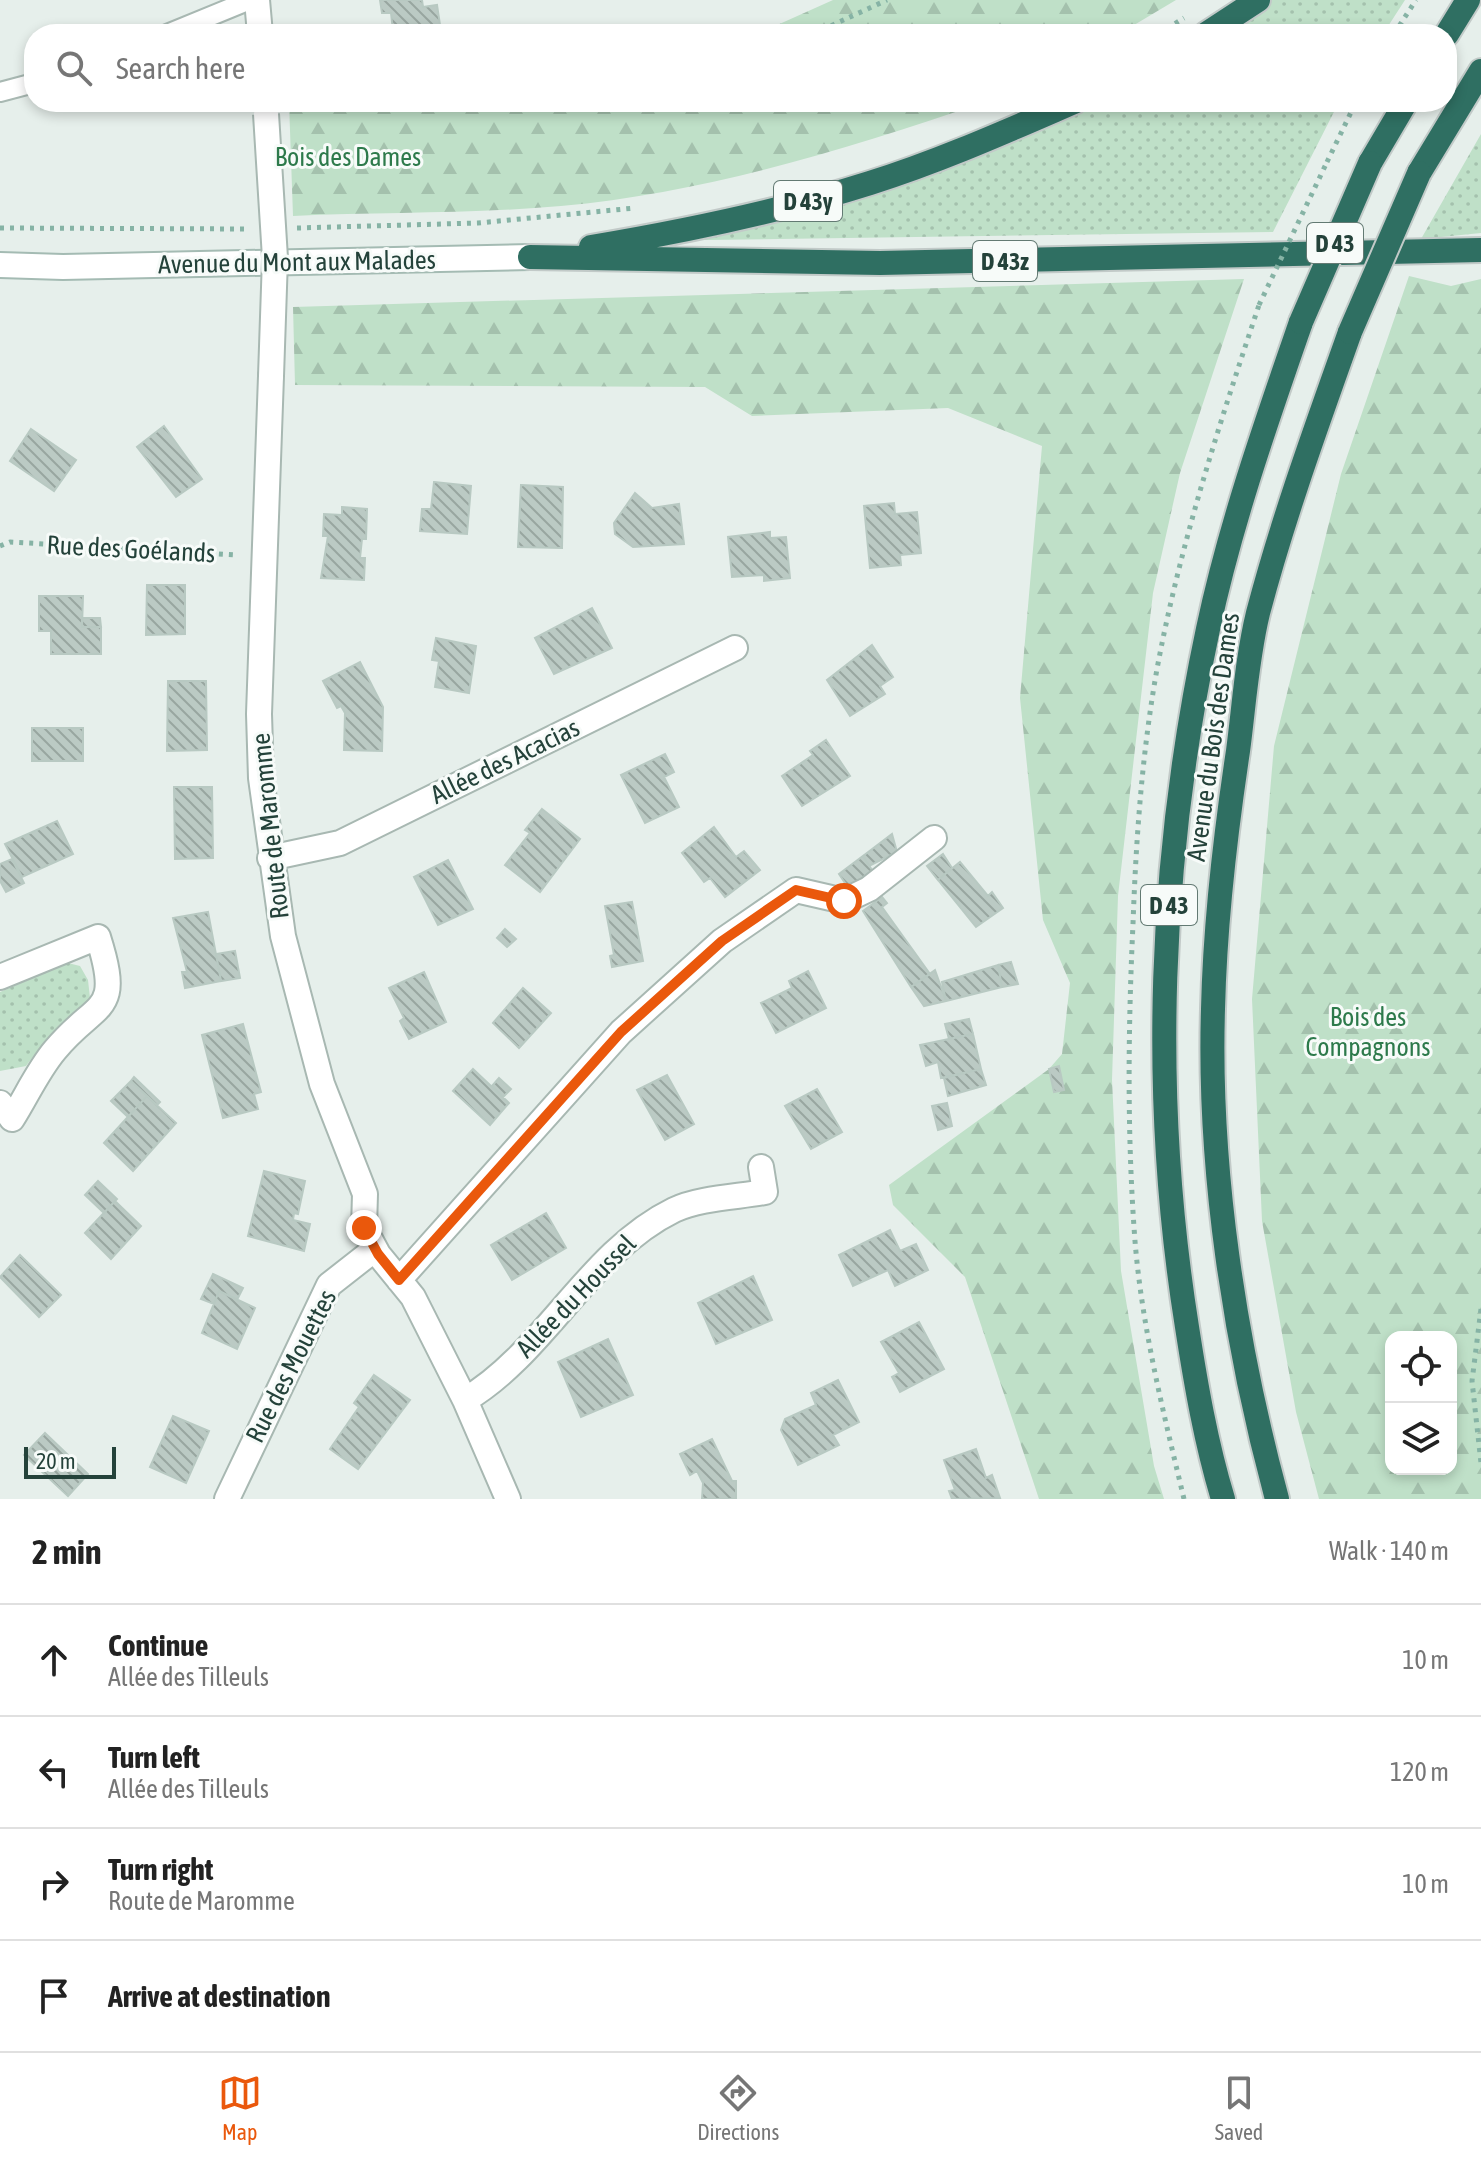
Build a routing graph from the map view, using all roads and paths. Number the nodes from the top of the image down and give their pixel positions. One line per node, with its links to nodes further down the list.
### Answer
1 (250, 0): 7 (lane)
2 (257, 0): 8 (street)
3 (887, 0): 9 (path)
4 (1258, 0): 10 (highway)
5 (1416, 0): 11 (path)
6 (1468, 0): 12 (highway)
7 (191, 24)
8 (259, 24)
9 (835, 24)
10 (1221, 24)
11 (1400, 24)
12 (1453, 24)
13 (1481, 71): 16 (highway, Avenue du Bois des Dames / D 43, bridge)
14 (24, 86): 15 (lane)
15 (0, 92)
16 (1457, 110)
17 (266, 112): 33 (street, Route de Maromme, bridge)
18 (1051, 112): 27 (highway, D 43y)
19 (1351, 112): 31 (path, bridge)
20 (1400, 112): 47 (highway, Avenue du Bois des Dames / D 43, bridge)
21 (1456, 112): 48 (highway, Avenue du Bois des Dames / D 43, bridge)
22 (648, 207): 24 (path)
23 (0, 228): 25 (path)
24 (284, 228)
25 (255, 229)
26 (1481, 250): 27 (highway, D 43z)
27 (530, 257): 29 (street, Avenue du Mont aux Malades / D 43y)
28 (0, 265): 29 (street, Avenue du Mont aux Malades / D 43y)
29 (63, 267): 30 (street, Avenue du Mont aux Malades)
30 (0, 272)
31 (1259, 305)
32 (0, 546): 33 (path, Rue des Goélands)
33 (262, 555): 36 (street, Route de Maromme)
34 (735, 648): 36 (street, Allée des Acacias)
35 (934, 838): 41 (street)
36 (270, 858): 40 (street, Route de Maromme)
37 (0, 977): 38 (street)
38 (0, 1103)
39 (761, 1167): 43 (street, Allée du Houssel)
40 (375, 1249): 41 (street, Route de Maromme); 45 (street, Rue des Mouettes)
41 (399, 1280): 43 (street, Route de Maromme)
42 (1481, 1309): 44 (path)
43 (465, 1400): 46 (street, Route de Maromme)
44 (1481, 1463)
45 (227, 1499)
46 (508, 1499)
47 (1223, 1499)
48 (1277, 1499)

